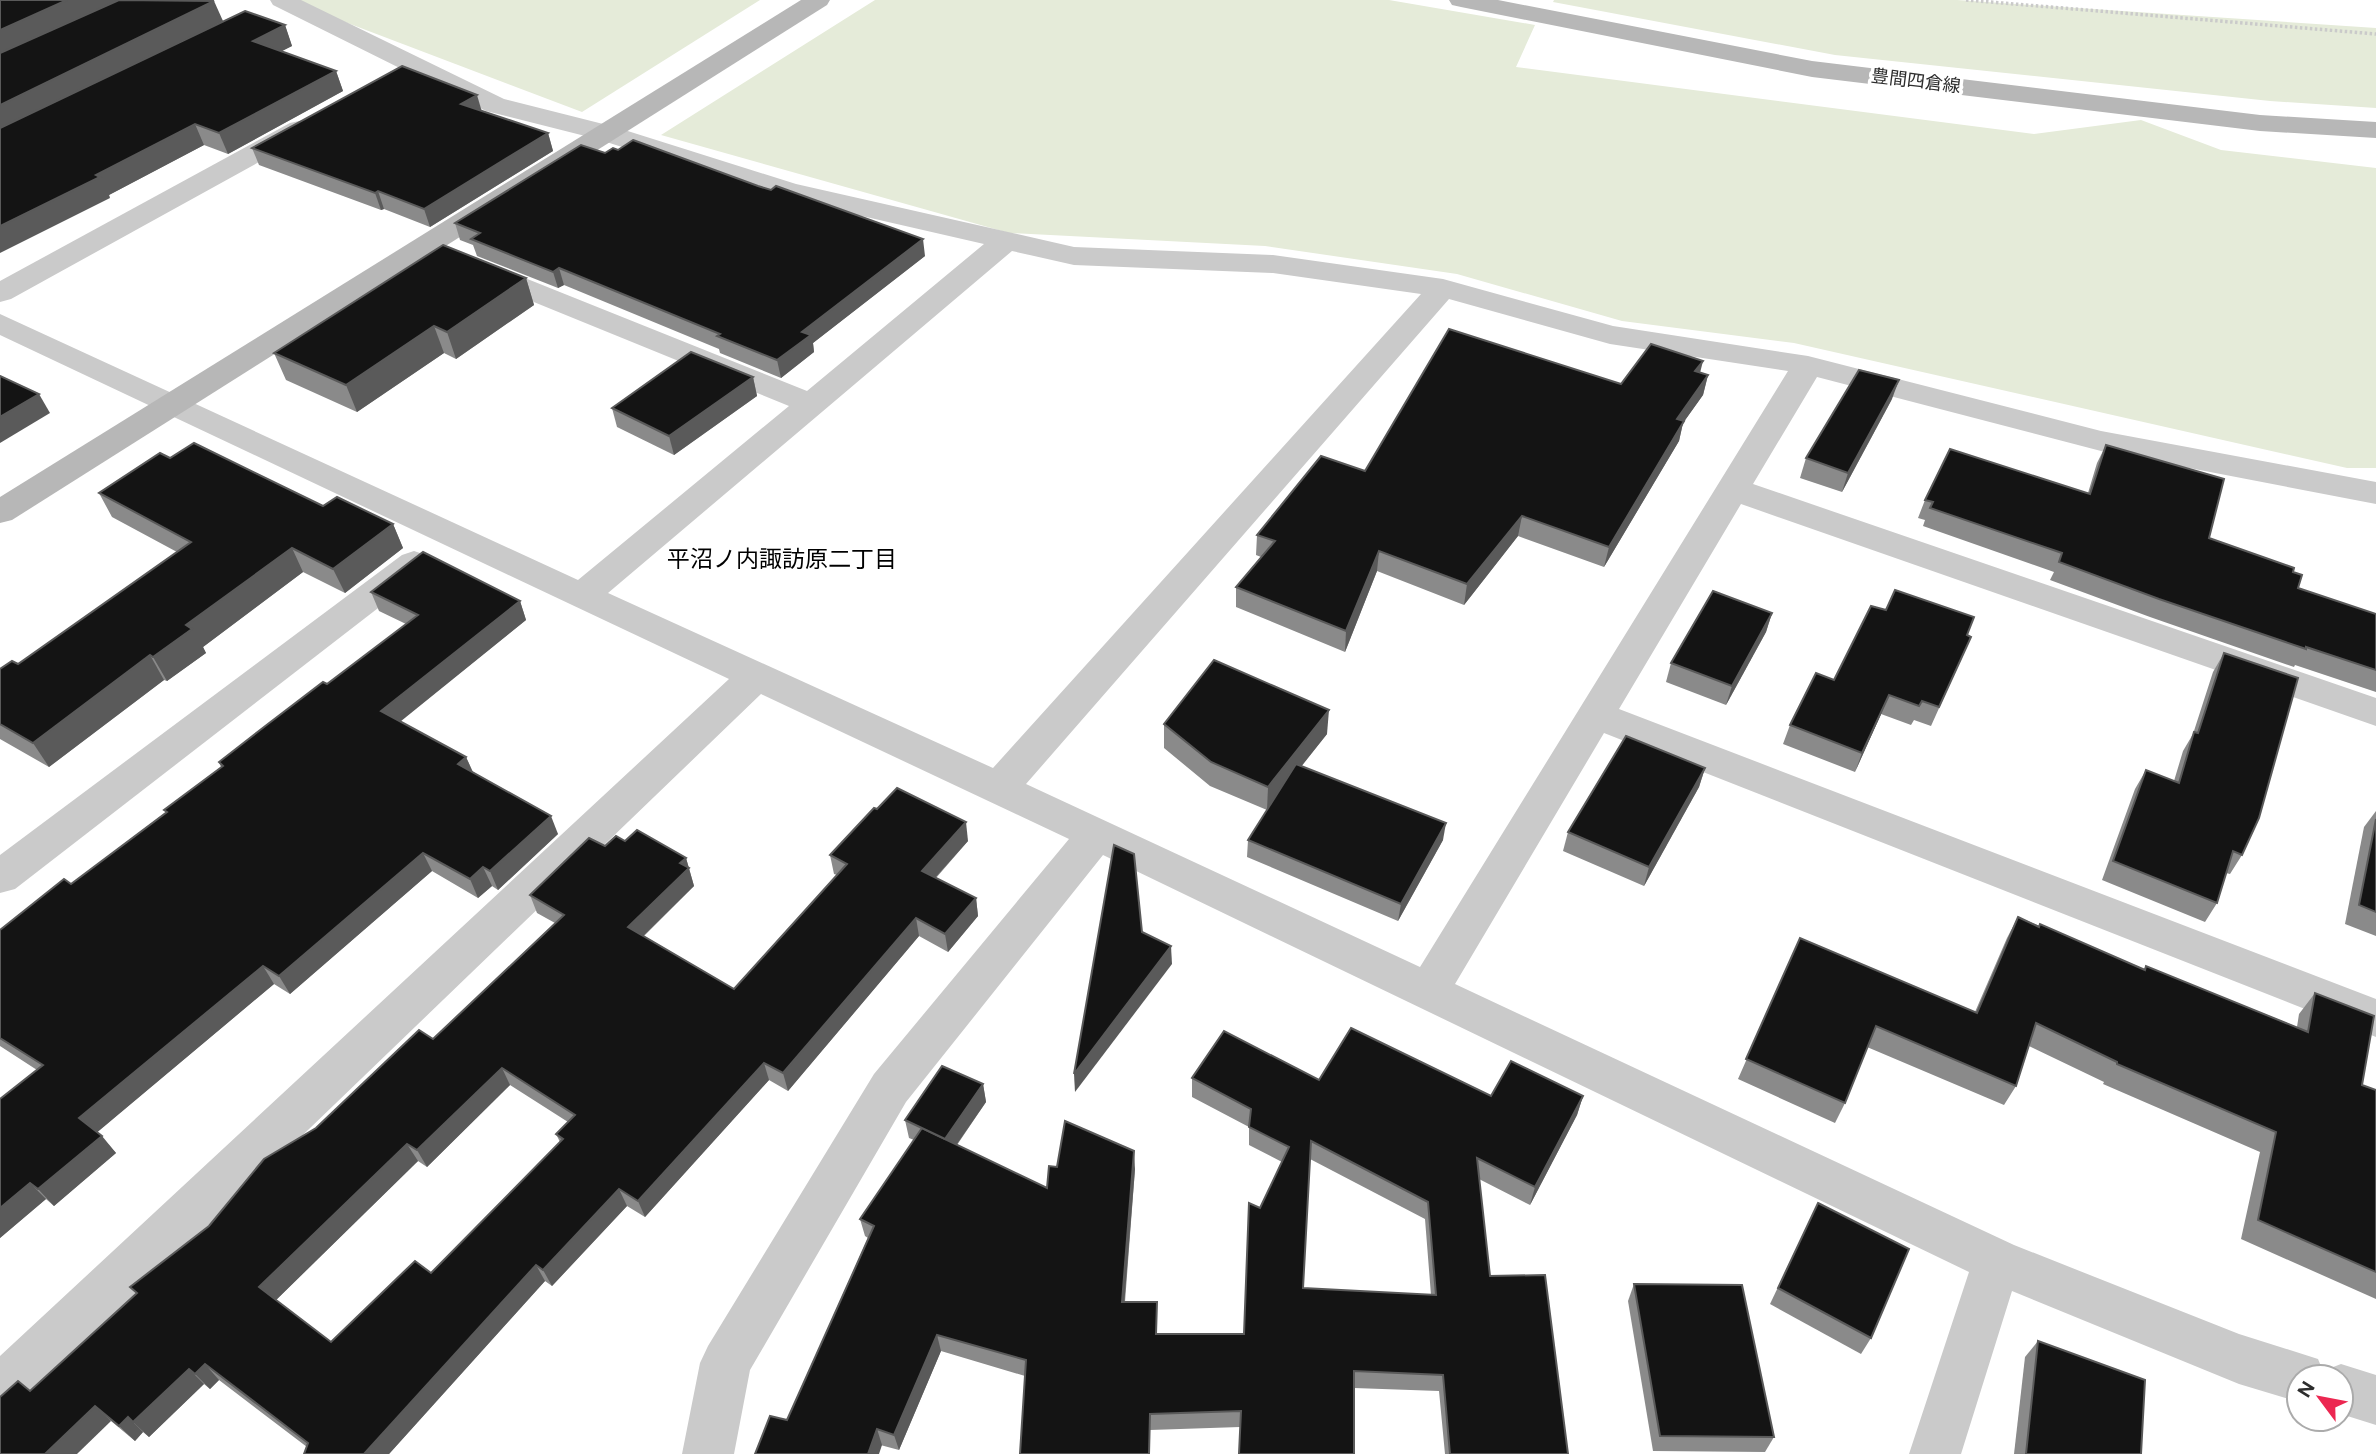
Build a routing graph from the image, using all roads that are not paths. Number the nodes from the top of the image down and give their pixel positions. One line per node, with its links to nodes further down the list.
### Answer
1 (818, 0): 6 (street)
2 (1461, 0): 5 (street, 豊間四倉線)
3 (277, 5): 6 (street)
4 (316, 120): 10 (street)
5 (2376, 130)
6 (606, 133): 7 (street); 8 (street)
7 (1006, 241): 9 (street); 14 (street)
8 (423, 247): 13 (street); 14 (street)
9 (1443, 288): 12 (street); 23 (street)
10 (0, 293)
11 (0, 323): 13 (street)
12 (1808, 365): 15 (street); 16 (street)
13 (172, 404): 17 (street); 18 (street)
14 (812, 404): 19 (street)
15 (1733, 489): 21 (street); 22 (street)
16 (2376, 493)
17 (0, 512)
18 (450, 535): 19 (street); 25 (street)
19 (583, 595): 20 (street)
20 (756, 676): 23 (street); 30 (street)
21 (2376, 712)
22 (1596, 715): 26 (street); 27 (street)
23 (999, 788): 24 (street)
24 (1096, 835): 26 (street); 33 (street)
25 (0, 877)
26 (1427, 993): 28 (street)
27 (2376, 1018)
28 (1997, 1261): 29 (street); 34 (street)
29 (2285, 1373)
30 (0, 1391)
31 (2355, 1393): 32 (street)
32 (2376, 1400)
33 (708, 1454)
34 (1935, 1454)

